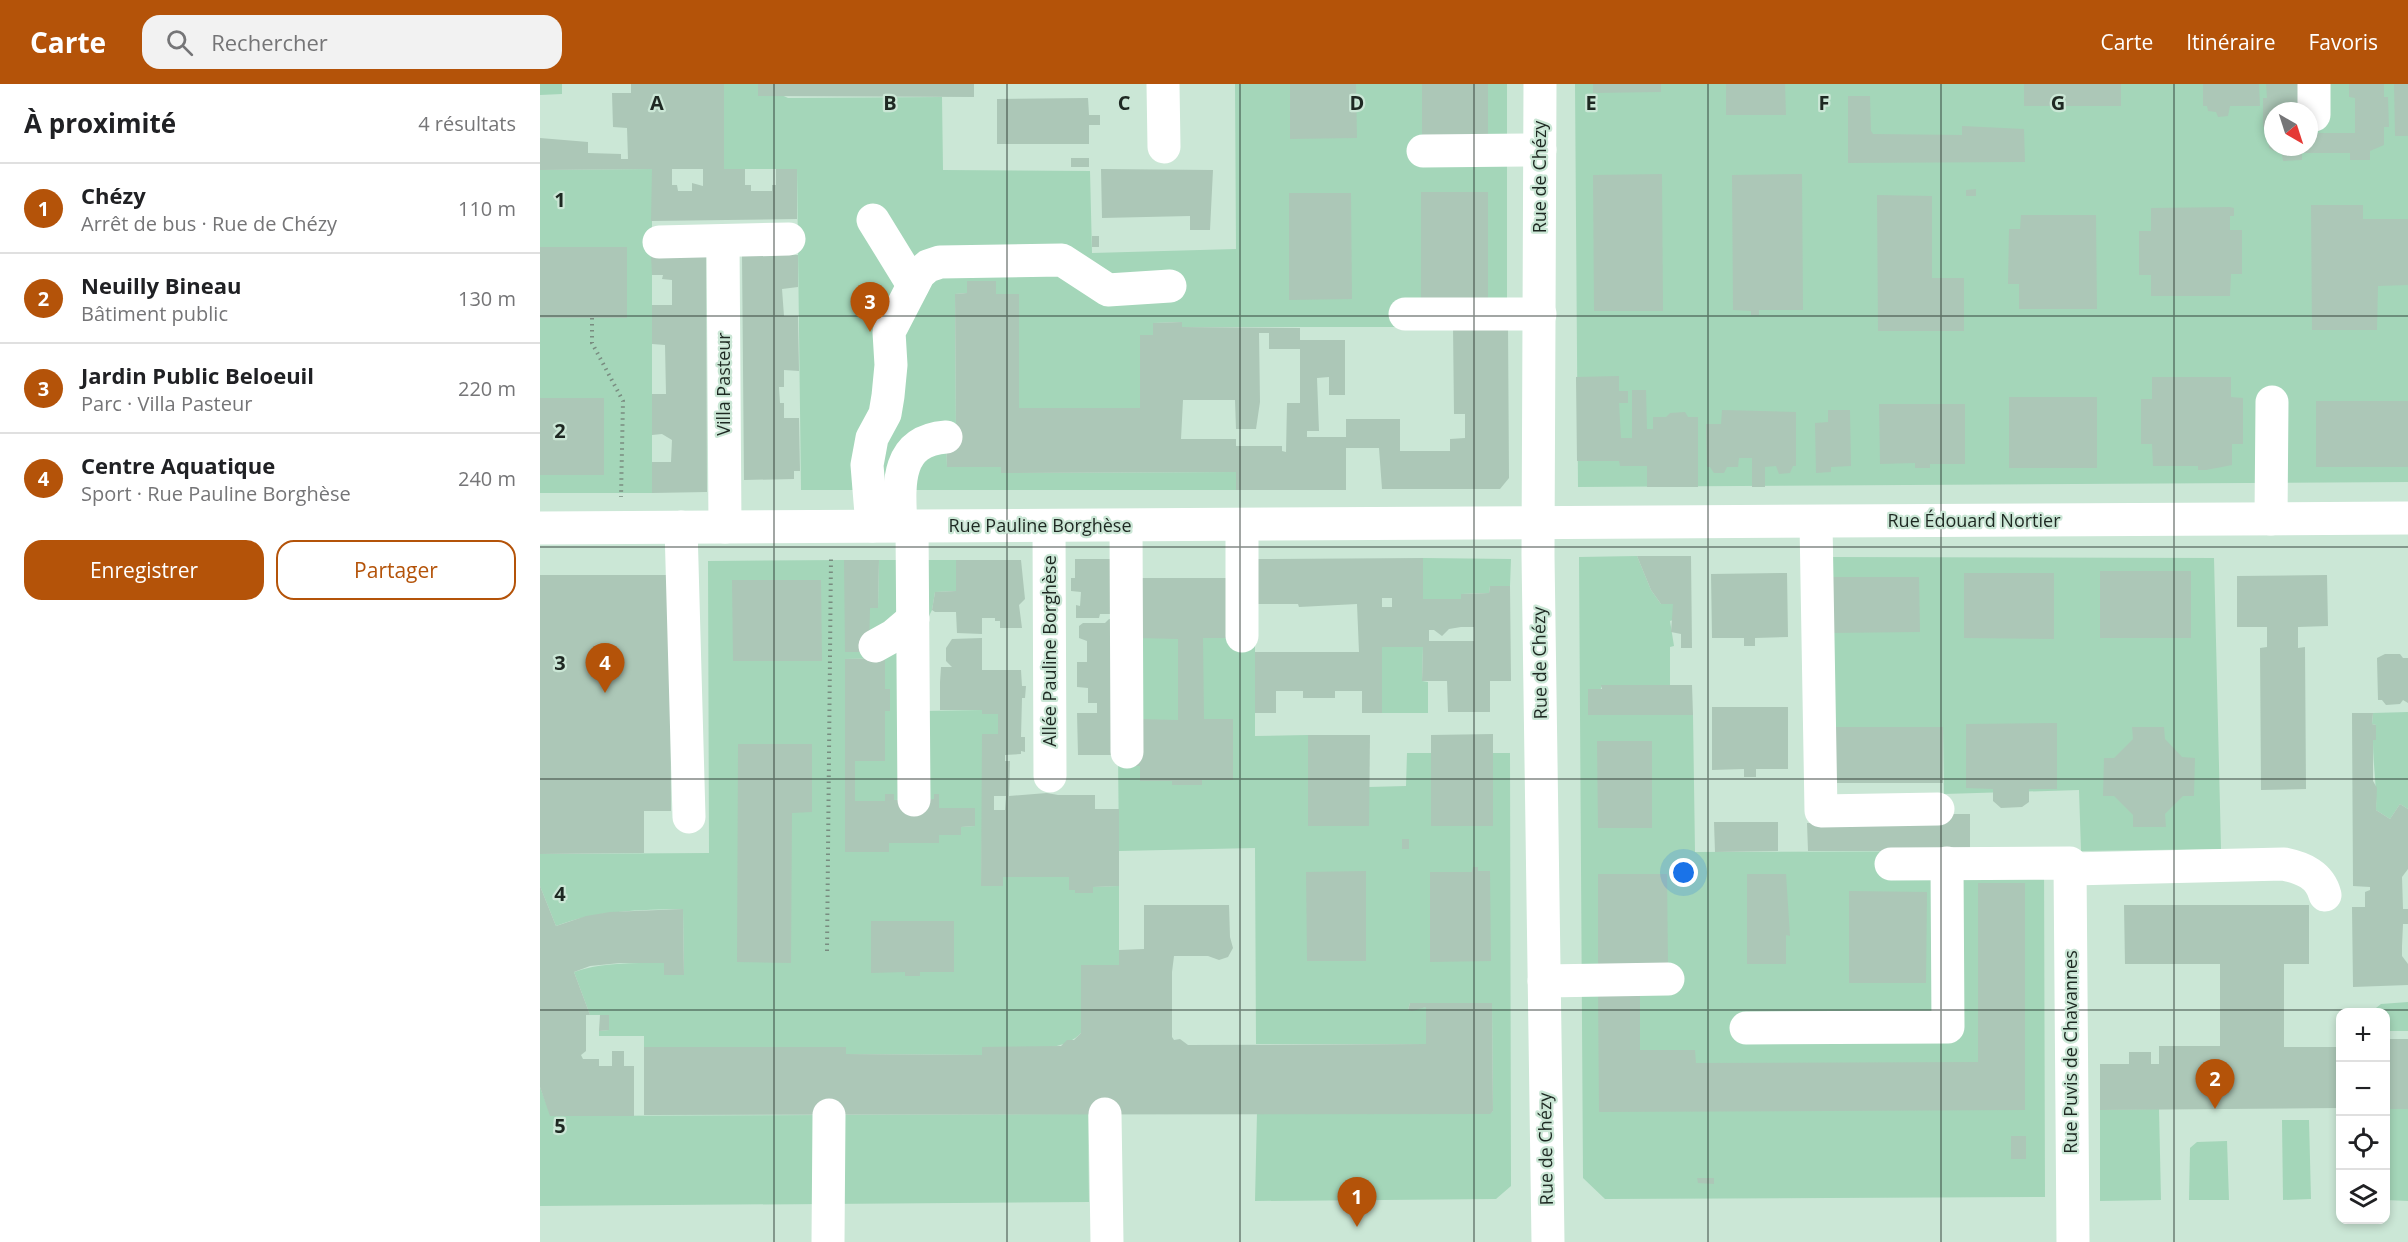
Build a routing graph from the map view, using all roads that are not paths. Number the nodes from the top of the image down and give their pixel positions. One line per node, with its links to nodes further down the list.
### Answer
1 (1163, 84): 3 (street)
2 (1540, 84): 4 (street, Rue de Chézy)
3 (1164, 147)
4 (1540, 150): 5 (street); 13 (street, Rue de Chézy)
5 (1423, 151)
6 (873, 220): 10 (street)
7 (789, 239): 8 (street)
8 (723, 241): 9 (street); 25 (street, Villa Pasteur)
9 (659, 242)
10 (913, 285): 11 (street); 21 (street)
11 (1170, 286)
12 (1405, 314): 13 (street)
13 (1540, 314): 20 (street, Rue de Chézy)
14 (2272, 402): 17 (street)
15 (946, 437): 21 (street)
16 (2408, 518): 17 (street, Rue Édouard Nortier)
17 (2271, 519): 18 (street, Rue Édouard Nortier)
18 (1816, 523): 20 (street, Rue Édouard Nortier); 33 (street)
19 (1242, 525): 20 (street, Rue Pauline Borghèse); 23 (street, Rue Pauline Borghèse); 28 (street)
20 (1539, 525): 40 (street, Rue de Chézy)
21 (895, 526): 22 (street, Rue Pauline Borghèse); 25 (street, Rue Pauline Borghèse); 27 (street)
22 (1049, 526): 23 (street, Rue Pauline Borghèse); 31 (street, Allée Pauline Borghèse)
23 (1126, 526): 30 (street)
24 (681, 527): 25 (street, Rue Pauline Borghèse); 26 (street, Rue Pauline Borghèse); 34 (street)
25 (725, 527)
26 (540, 528)
27 (913, 619): 29 (street); 32 (street)
28 (1242, 636)
29 (875, 646)
30 (1127, 752)
31 (1050, 776)
32 (914, 800)
33 (1938, 809)
34 (689, 817)
35 (1947, 863): 36 (street); 37 (street); 41 (street)
36 (1891, 864)
37 (2071, 866): 38 (street); 47 (street, Rue Puvis de Chavannes)
38 (2325, 895)
39 (1668, 979): 40 (street)
40 (1544, 981): 46 (street, Rue de Chézy)
41 (1746, 1028)
42 (1105, 1114): 45 (street)
43 (829, 1115): 44 (street)
44 (828, 1242)
45 (1107, 1242)
46 (1548, 1242)
47 (2073, 1242)

